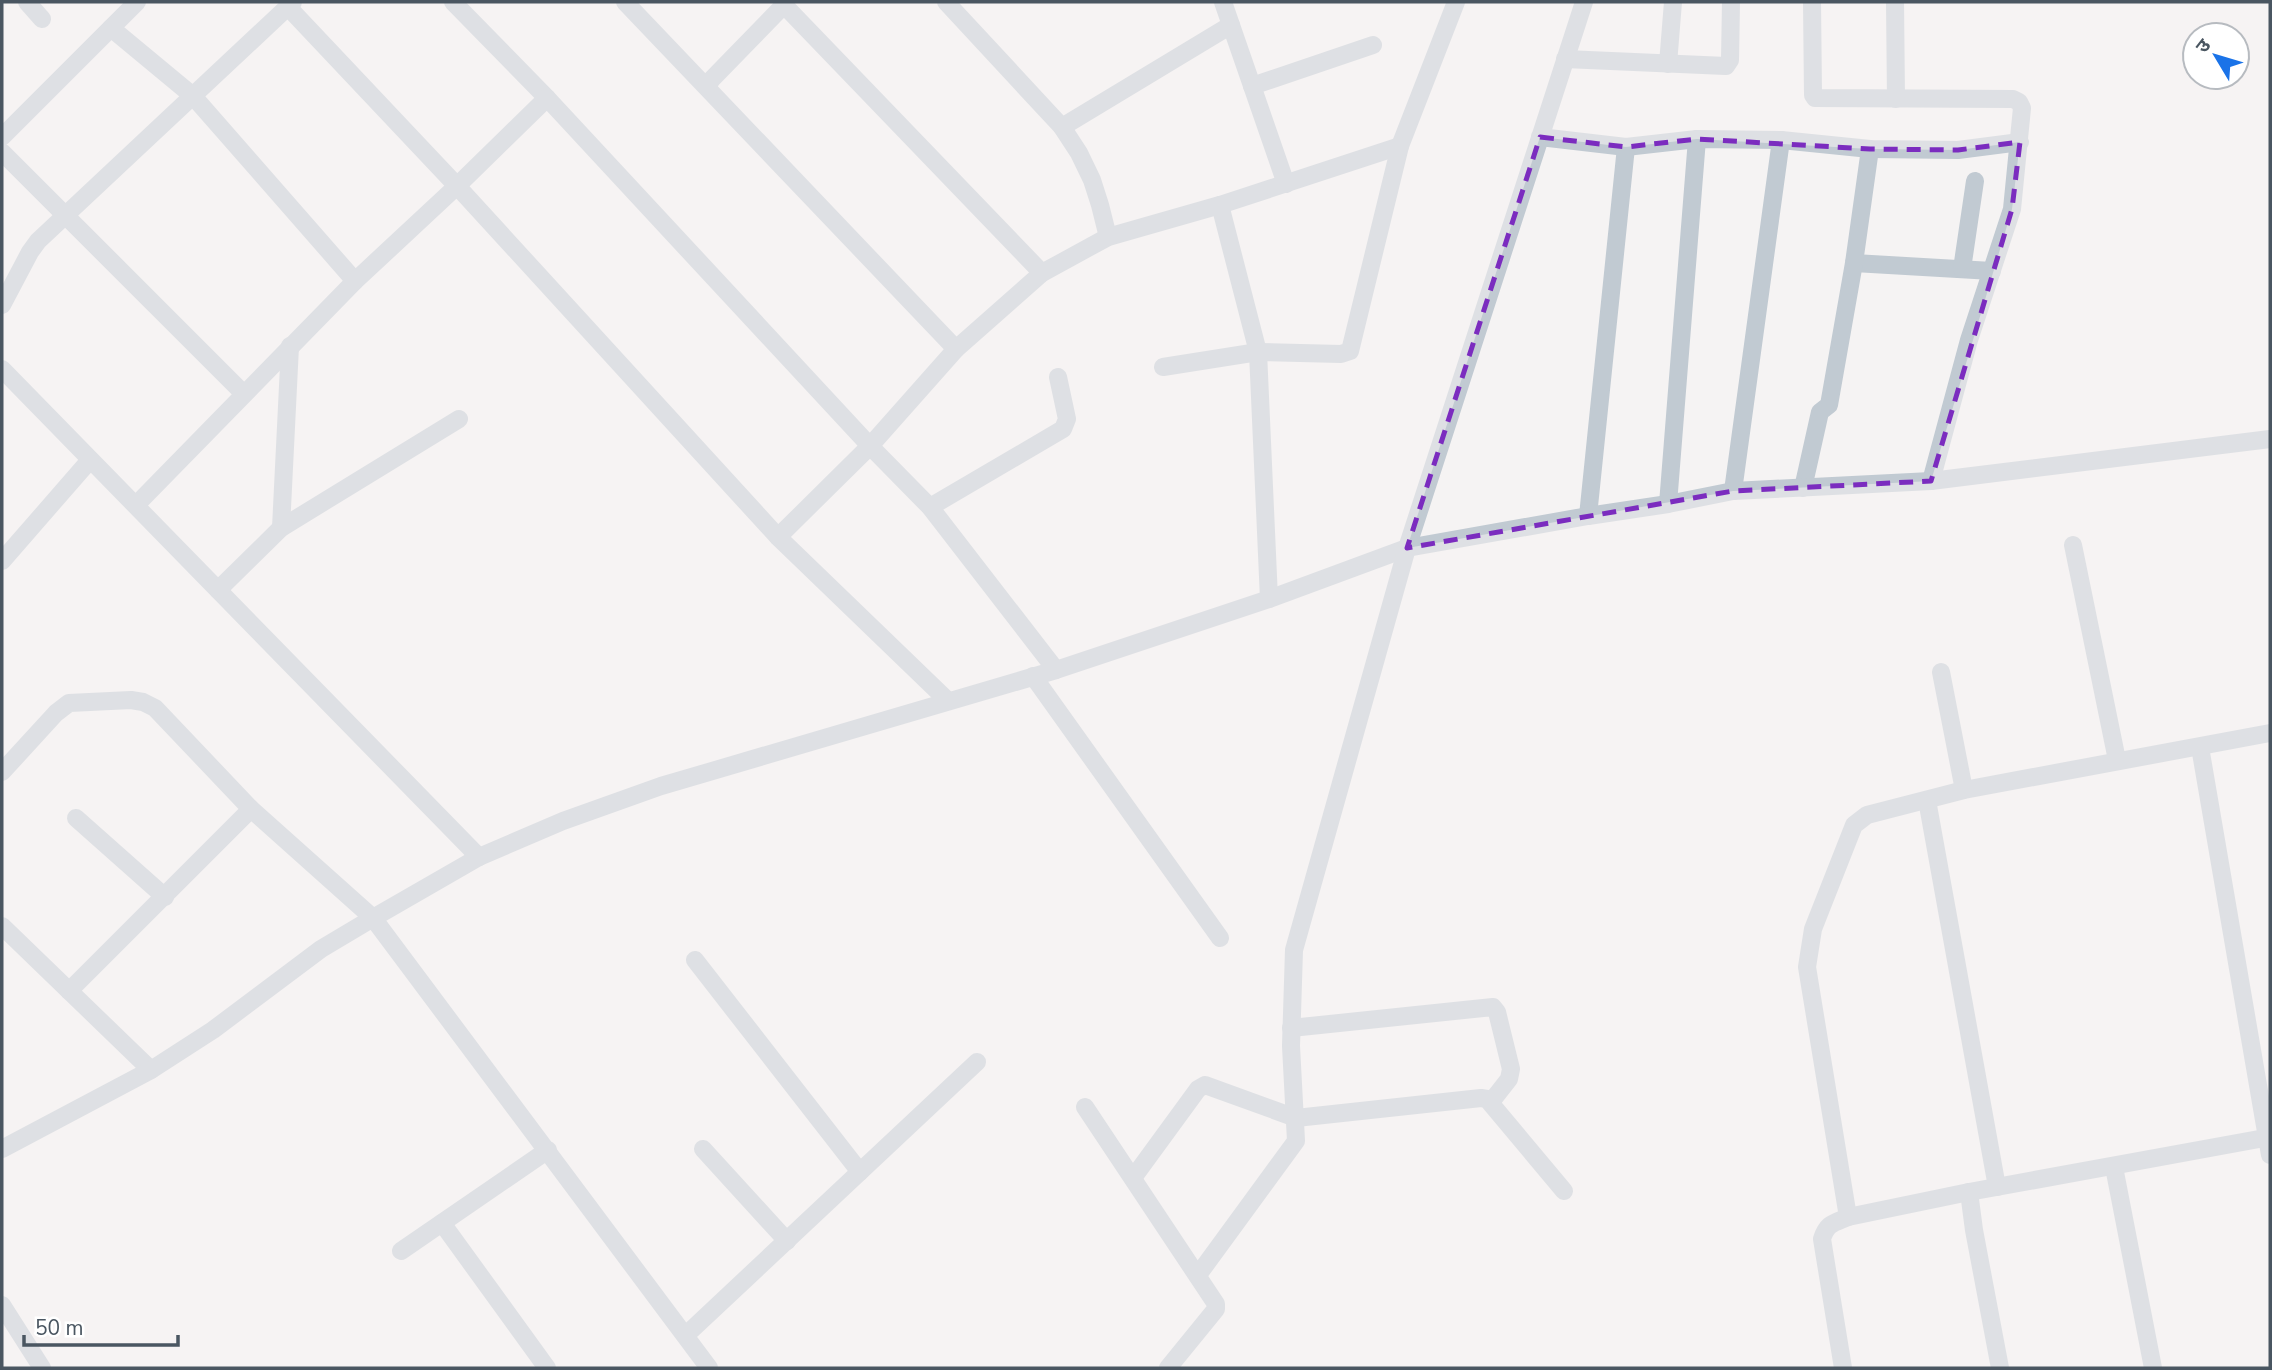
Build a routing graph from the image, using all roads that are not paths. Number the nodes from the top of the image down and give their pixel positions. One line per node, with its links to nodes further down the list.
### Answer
1 (27, 2): 15 (street)
2 (137, 2): 17 (street)
3 (453, 2): 24 (street)
4 (625, 2): 21 (street)
5 (946, 2): 26 (street)
6 (1456, 2): 32 (street)
7 (1584, 2): 19 (street)
8 (1673, 2): 20 (street)
9 (1731, 2): 20 (street)
10 (1812, 2): 25 (street)
11 (1895, 2): 25 (street)
12 (1227, 3): 16 (street)
13 (290, 4): 23 (street); 38 (street)
14 (786, 4): 21 (street); 45 (street)
15 (42, 19)
16 (1231, 25): 22 (street); 26 (street)
17 (111, 28): 23 (street); 27 (street)
18 (1373, 45): 22 (street)
19 (1565, 60): 20 (street); 28 (street)
20 (1668, 64)
21 (706, 86): 49 (street)
22 (1252, 86): 37 (street)
23 (192, 96): 40 (street); 46 (street)
24 (547, 97): 38 (street); 57 (street)
25 (1896, 99): 31 (street)
26 (1062, 127): 41 (street)
27 (2, 137)
28 (1539, 137): 33 (street); 69 (street)
29 (1697, 139): 30 (street); 33 (street); 62 (street)
30 (1781, 140): 34 (street); 61 (street)
31 (2020, 142): 34 (street); 44 (street)
32 (1400, 146): 37 (street); 50 (street)
33 (1626, 147): 65 (street)
34 (1870, 149): 42 (street)
35 (2, 152): 40 (street)
36 (1975, 181): 43 (street)
37 (1286, 184): 39 (street)
38 (457, 186): 46 (street); 67 (street)
39 (1220, 205): 41 (street); 50 (street)
40 (64, 215): 47 (street); 54 (street)
41 (1108, 237): 45 (street)
42 (1854, 263): 43 (street); 60 (street)
43 (1962, 269): 44 (street)
44 (1992, 271): 59 (street)
45 (1042, 273): 49 (street)
46 (355, 281): 48 (street)
47 (2, 305)
48 (290, 346): 54 (street); 66 (street)
49 (957, 349): 57 (street)
50 (1258, 352): 51 (street); 72 (street)
51 (1163, 367)
52 (2, 369): 58 (street)
53 (1058, 377): 64 (street)
54 (243, 393): 63 (street)
55 (459, 419): 66 (street)
56 (2270, 439): 59 (street)
57 (870, 446): 64 (street); 67 (street)
58 (90, 460): 63 (street); 70 (street)
59 (1931, 481): 60 (street)
60 (1803, 488): 61 (street)
61 (1733, 491): 62 (street)
62 (1668, 504): 65 (street)
63 (136, 505): 71 (street)
64 (930, 507): 73 (street)
65 (1588, 516): 69 (street)
66 (281, 528): 71 (street)
67 (778, 537): 76 (street)
68 (2073, 545): 79 (street)
69 (1407, 548): 72 (street); 92 (street)
70 (2, 561)
71 (218, 590): 85 (street)
72 (1269, 600): 73 (street)
73 (1056, 670): 75 (street)
74 (1941, 672): 81 (street)
75 (1033, 676): 76 (street); 89 (street)
76 (948, 701): 85 (street)
77 (2270, 733): 78 (street)
78 (2200, 747): 79 (street); 98 (street)
79 (2117, 760): 81 (street)
80 (2, 772): 83 (street)
81 (1964, 790): 82 (street)
82 (1927, 800): 105 (street); 108 (street)
83 (251, 809): 86 (street); 87 (street)
84 (76, 818): 86 (street)
85 (479, 857): 87 (street)
86 (165, 897): 91 (street)
87 (373, 918): 94 (street); 101 (street)
88 (2, 926): 91 (street)
89 (1220, 938)
90 (695, 960): 103 (street)
91 (69, 991): 94 (street)
92 (1291, 1028): 95 (street); 97 (street)
93 (977, 1062): 103 (street)
94 (151, 1070): 99 (street)
95 (1491, 1102): 97 (street); 106 (street)
96 (1085, 1107): 104 (street)
97 (1296, 1118): 104 (street); 112 (street)
98 (2269, 1143): 102 (street)
99 (2, 1149)
100 (704, 1149): 110 (street)
101 (548, 1150): 109 (street); 114 (street)
102 (2114, 1167): 105 (street); 121 (street)
103 (860, 1172): 110 (street)
104 (1133, 1178): 112 (street)
105 (1997, 1187): 107 (street)
106 (1564, 1191)
107 (1969, 1192): 108 (street); 120 (street)
108 (1848, 1217): 119 (street)
109 (443, 1223): 111 (street); 116 (street)
110 (787, 1241): 114 (street)
111 (401, 1251)
112 (1198, 1275): 118 (street)
113 (2, 1305): 115 (street)
114 (686, 1335): 117 (street)
115 (42, 1368)
116 (547, 1368)
117 (709, 1368)
118 (1168, 1368)
119 (1843, 1368)
120 (2000, 1368)
121 (2153, 1368)

